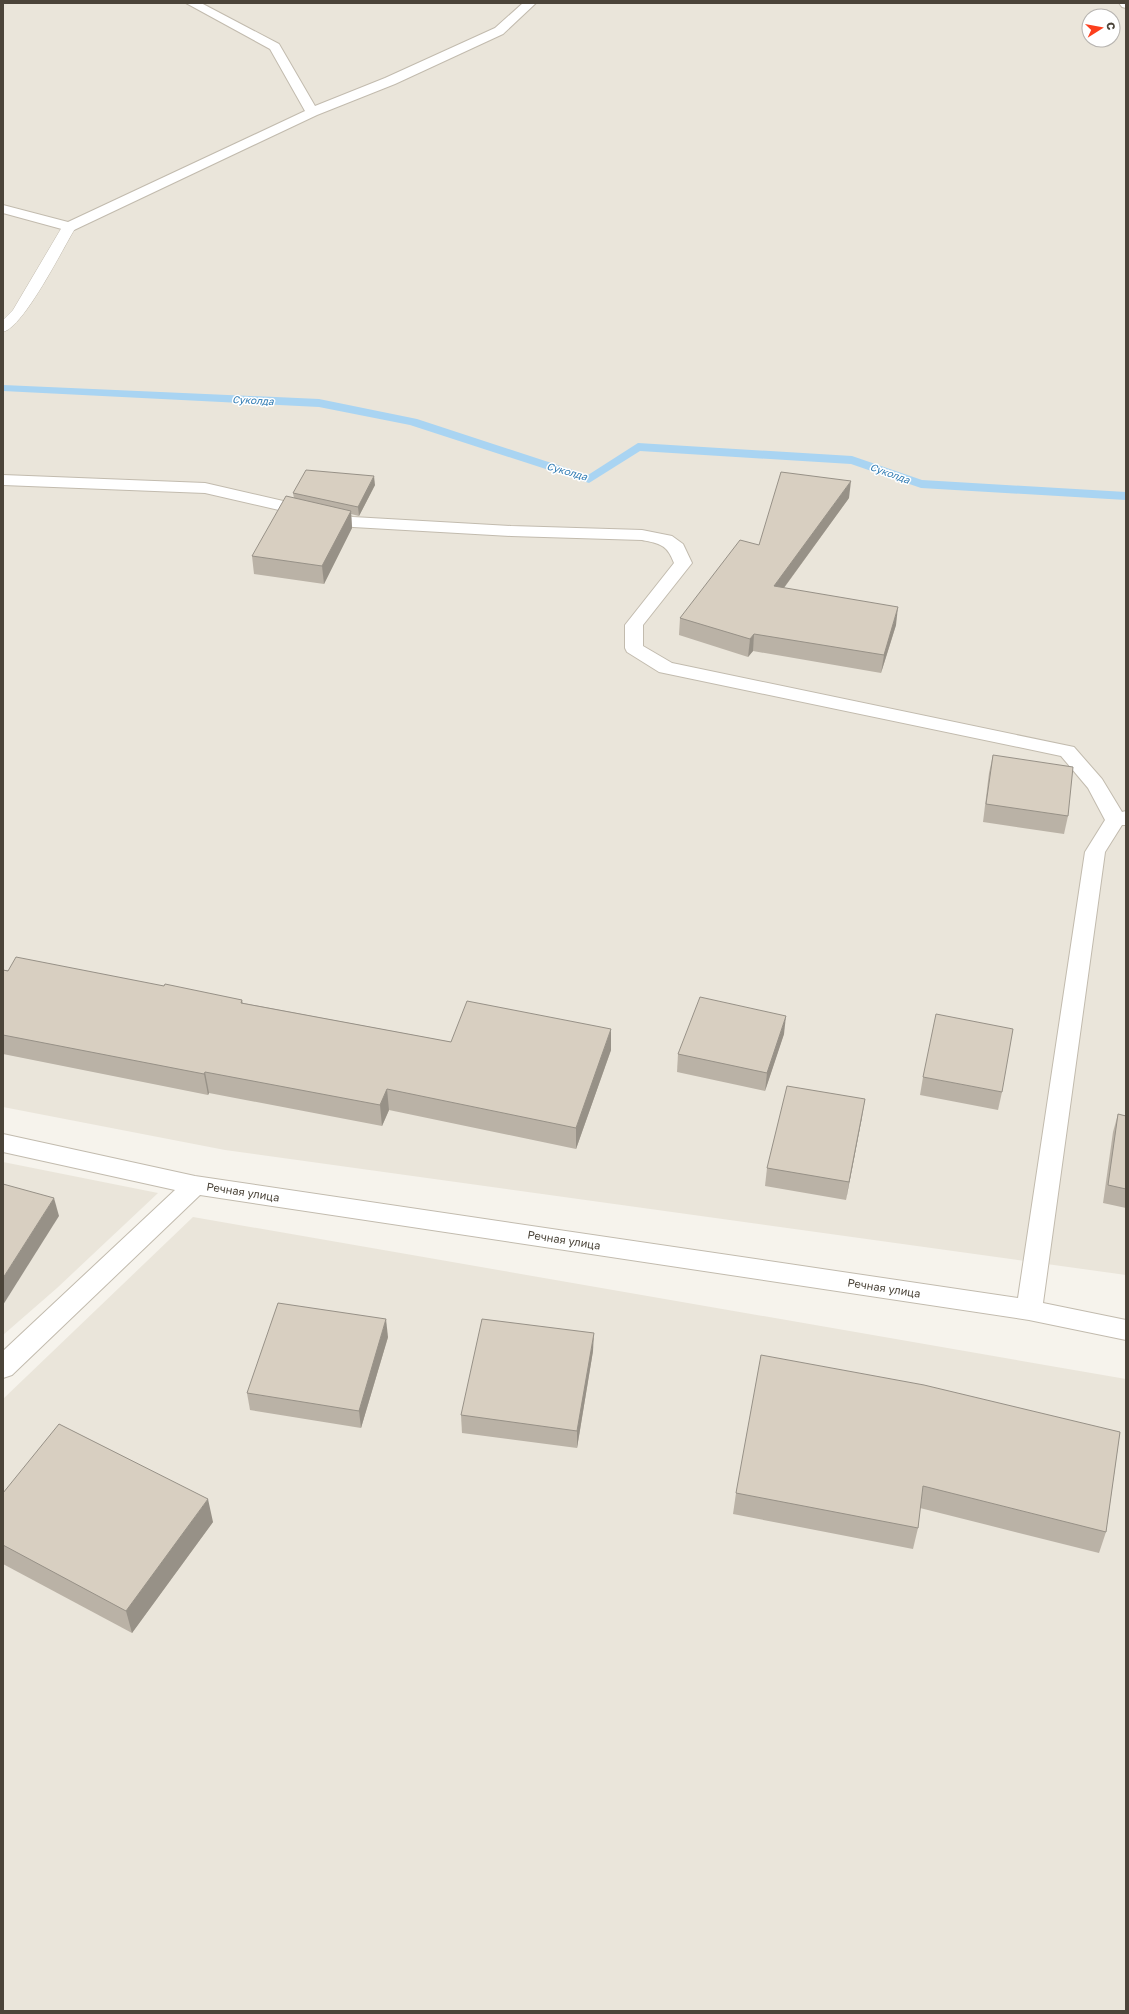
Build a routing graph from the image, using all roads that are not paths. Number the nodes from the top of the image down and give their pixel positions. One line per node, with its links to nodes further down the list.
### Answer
1 (192, 3): 3 (street)
2 (530, 3): 3 (street)
3 (312, 112): 5 (street)
4 (3, 209): 5 (street)
5 (69, 227): 6 (lane)
6 (3, 328)
7 (3, 480): 8 (street)
8 (1120, 819): 11 (street)
9 (3, 1143): 10 (street, Речная улица)
10 (194, 1185): 11 (street, Речная улица); 13 (street)
11 (1028, 1310): 12 (street, Речная улица)
12 (1126, 1330)
13 (3, 1367)

